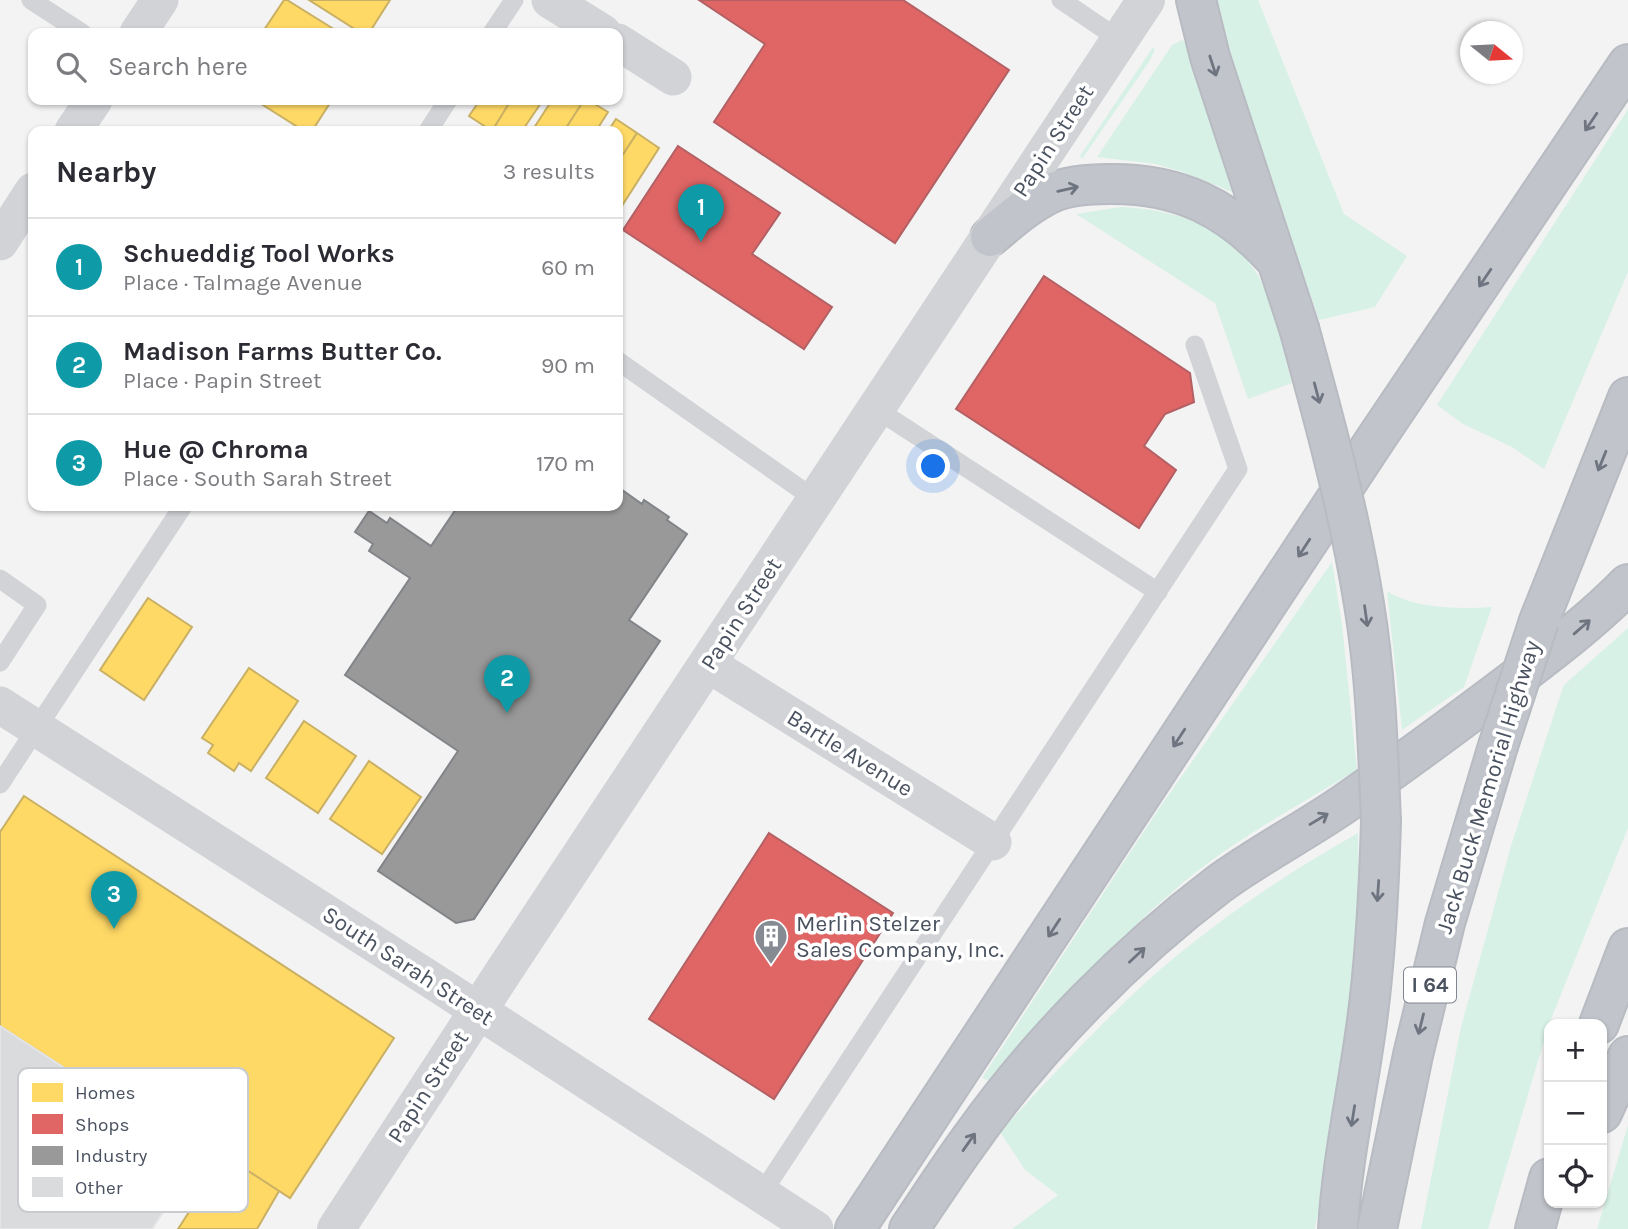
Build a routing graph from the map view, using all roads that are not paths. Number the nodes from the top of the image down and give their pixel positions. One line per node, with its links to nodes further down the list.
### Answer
1 (31, 0): 8 (lane)
2 (160, 0): 9 (street)
3 (514, 0): 10 (lane)
4 (550, 0): 11 (street)
5 (1061, 0): 12 (lane)
6 (1146, 0): 12 (street, Papin Street)
7 (1196, 0): 23 (highway, one-way to 23)
8 (74, 28)
9 (141, 28)
10 (495, 28)
11 (595, 28)
12 (1120, 40): 21 (street, Papin Street)
13 (623, 45): 15 (street)
14 (1628, 65): 49 (highway, one-way to 49)
15 (673, 77)
16 (91, 105): 18 (street)
17 (446, 105): 19 (lane)
18 (76, 126)
19 (431, 126)
20 (28, 199): 22 (street)
21 (990, 237): 23 (highway, one-way to 23); 27 (street, Papin Street)
22 (0, 242)
23 (1278, 263): 51 (highway, one-way to 51, bridge)
24 (1195, 345): 32 (lane)
25 (623, 365): 28 (lane)
26 (1628, 397): 52 (highway, Jack Buck Memorial Highway / I 64, one-way to 52, bridge)
27 (876, 409): 28 (street, Papin Street); 32 (lane)
28 (816, 500): 34 (street, Papin Street)
29 (180, 511): 36 (lane)
30 (0, 579): 33 (lane)
31 (1628, 584): 50 (highway, one-way to 31)
32 (1158, 592): 38 (lane)
33 (0, 662)
34 (708, 664): 38 (street, Bartle Avenue); 40 (street, Papin Street)
35 (0, 705): 36 (street, South Sarah Street)
36 (37, 729): 37 (lane); 40 (street, South Sarah Street)
37 (0, 784)
38 (993, 842): 44 (lane)
39 (1628, 948): 41 (highway)
40 (478, 1011): 44 (street, South Sarah Street); 48 (street, Papin Street)
41 (1601, 1019)
42 (1628, 1056): 43 (highway)
43 (1607, 1102)
44 (762, 1193): 47 (street, South Sarah Street)
45 (1544, 1196): 53 (highway)
46 (1558, 1208): 54 (highway)
47 (806, 1223)
48 (336, 1229)
49 (855, 1229)
50 (909, 1229)
51 (1338, 1229)
52 (1377, 1229)
53 (1535, 1229)
54 (1548, 1229)

